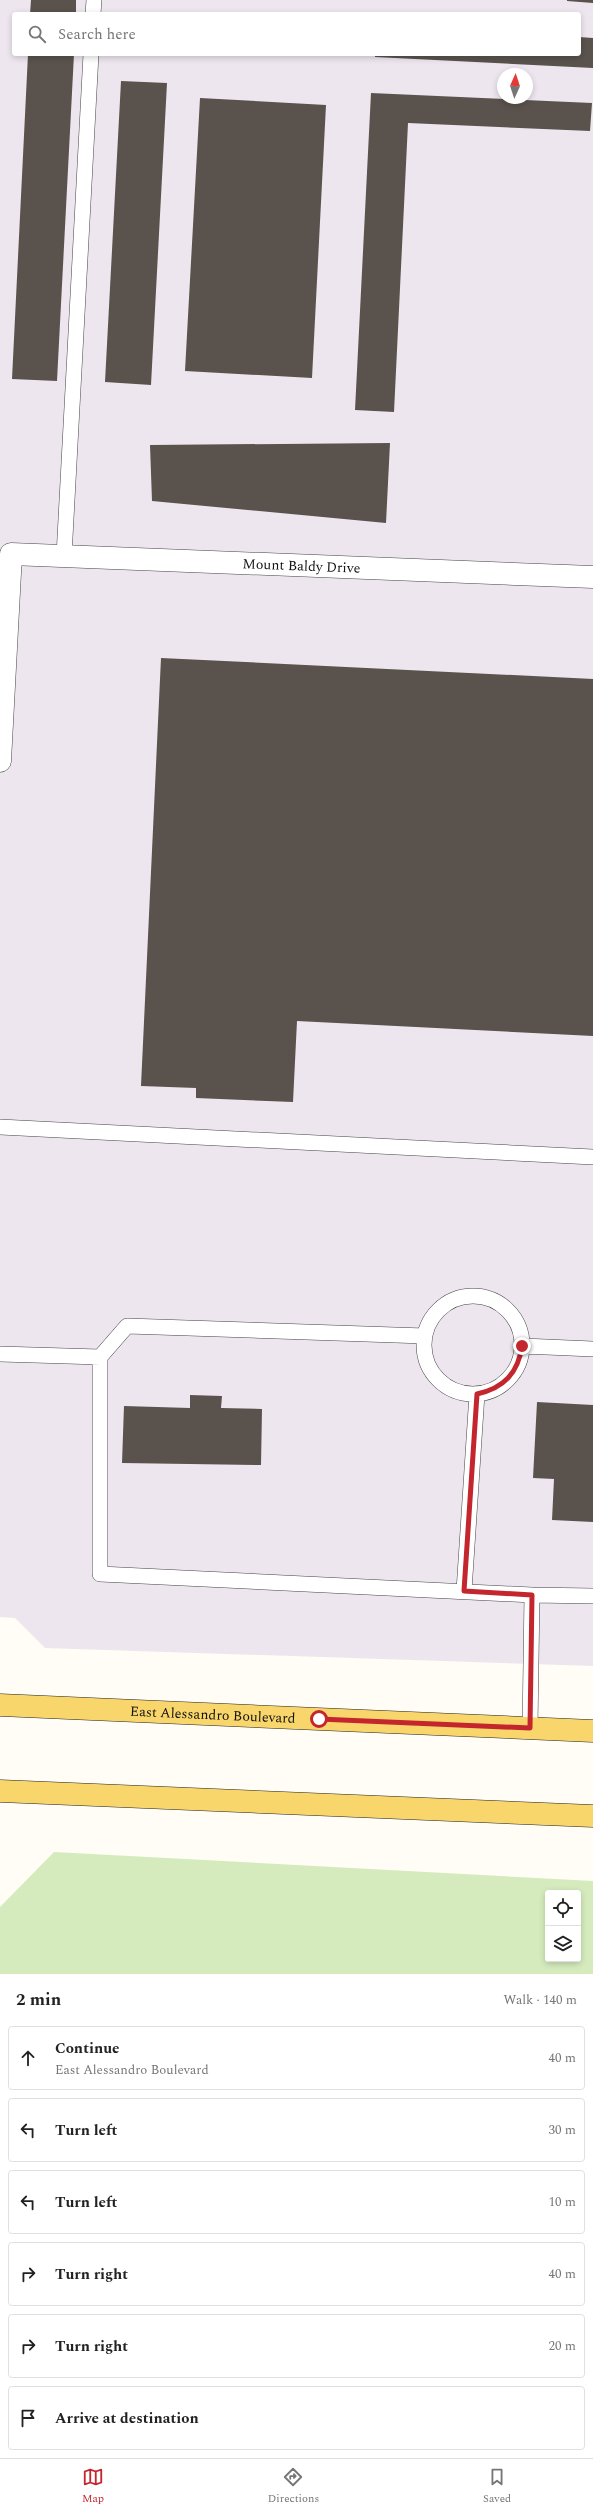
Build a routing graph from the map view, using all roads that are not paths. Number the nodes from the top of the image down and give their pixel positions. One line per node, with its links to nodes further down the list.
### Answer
1 (94, 0): 2 (lane)
2 (94, 12)
3 (91, 56): 5 (lane)
4 (5, 553): 5 (street, Mount Baldy Drive); 7 (street)
5 (64, 556): 6 (street, Mount Baldy Drive)
6 (593, 578)
7 (0, 761)
8 (0, 1127): 9 (lane)
9 (593, 1157)
10 (425, 1336): 11 (lane); 14 (lane); 15 (lane)
11 (522, 1346): 12 (lane); 15 (lane)
12 (593, 1349)
13 (0, 1354): 14 (lane)
14 (100, 1357): 16 (lane)
15 (477, 1394): 16 (lane)
16 (464, 1591): 17 (lane)
17 (532, 1595): 18 (lane); 20 (lane)
18 (593, 1596)
19 (0, 1705): 20 (main road, East Alessandro Boulevard)
20 (530, 1728): 21 (main road, East Alessandro Boulevard)
21 (593, 1731)
22 (0, 1791): 23 (main road)
23 (593, 1816)

